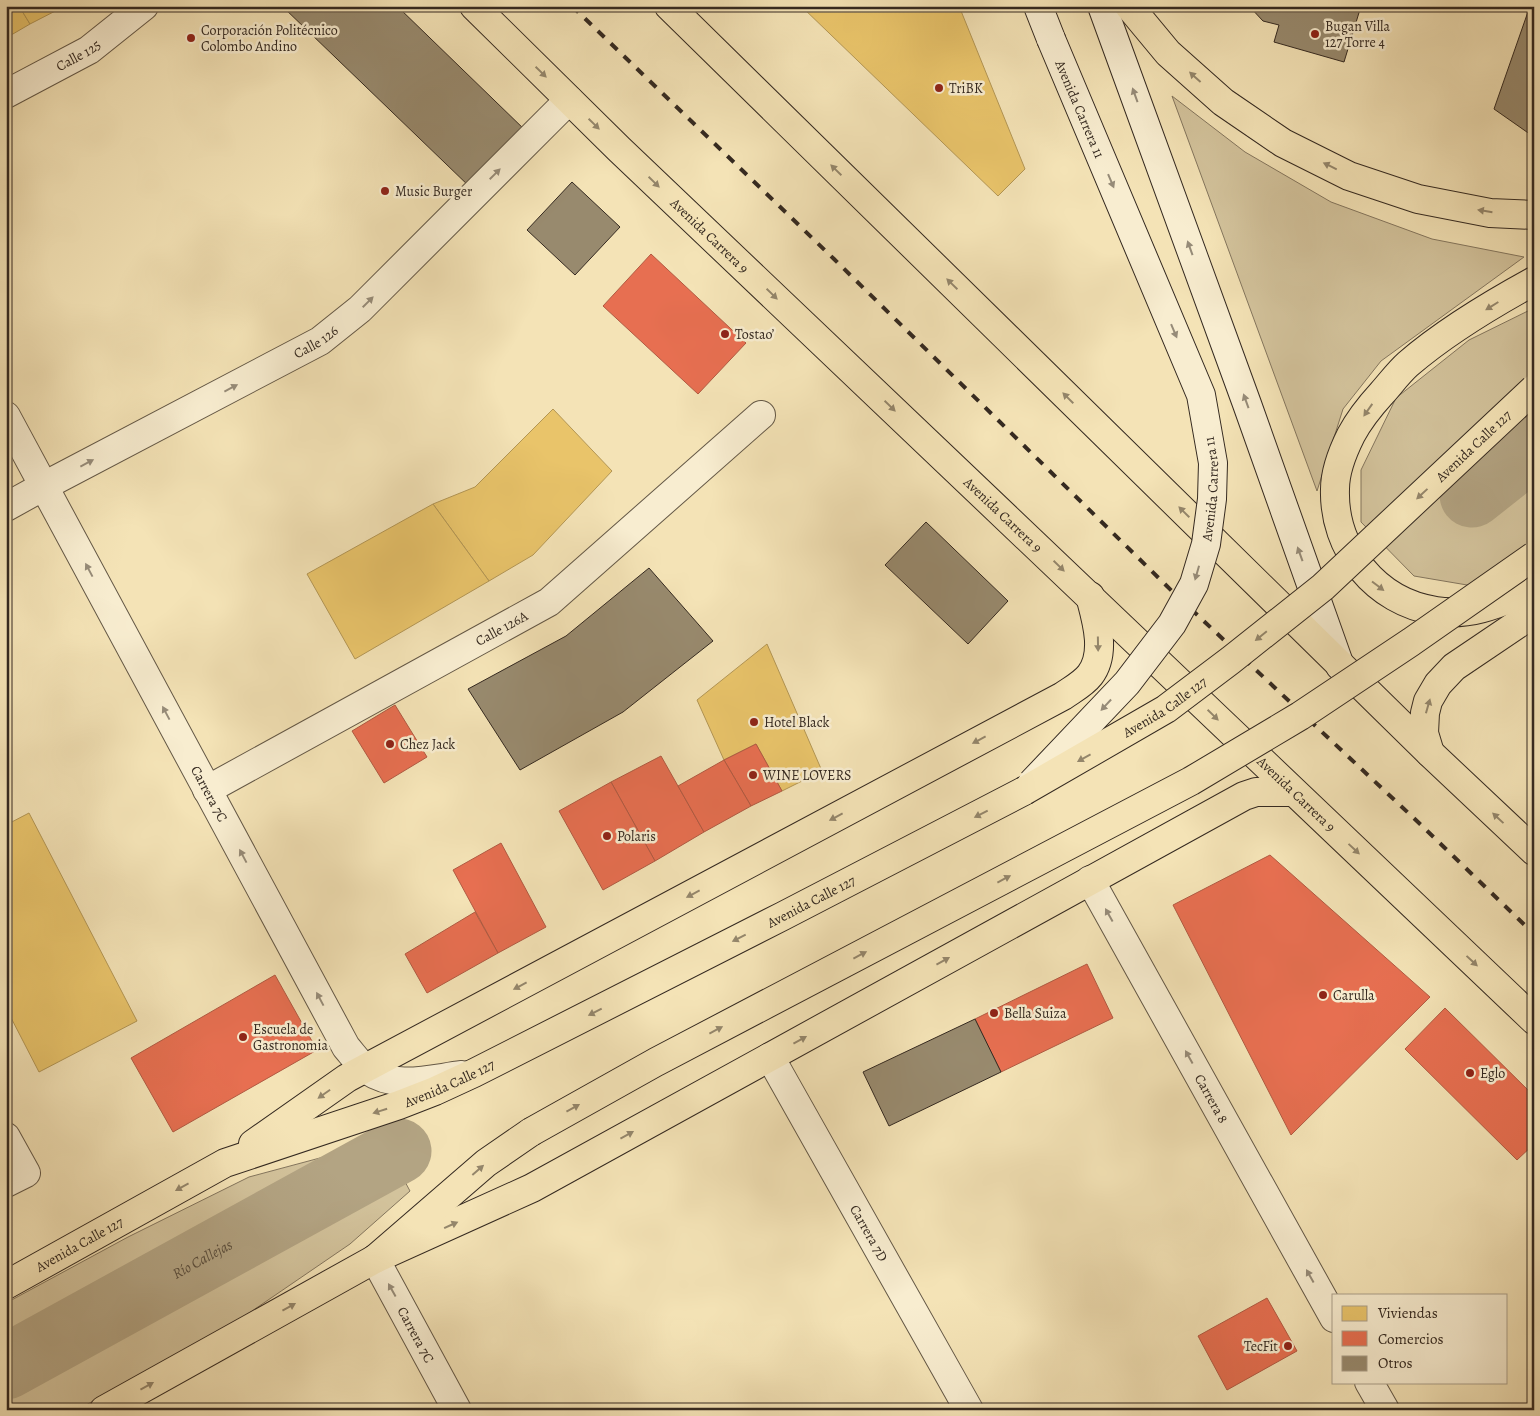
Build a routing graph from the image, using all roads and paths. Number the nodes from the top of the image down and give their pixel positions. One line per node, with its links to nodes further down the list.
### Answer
1 (144, 6): 7 (street, Calle 125)
2 (474, 6): 8 (main road, Avenida Carrera 9, one-way to 8)
3 (668, 6): 20 (main road, one-way to 3)
4 (1038, 6): 23 (street, Avenida Carrera 11, one-way to 23, bridge)
5 (1102, 6): 20 (street, one-way to 5)
6 (1129, 6): 9 (main road, one-way to 6)
7 (6, 94)
8 (569, 100): 14 (street, Calle 126, one-way to 8); 18 (main road, Avenida Carrera 9, one-way to 18)
9 (1534, 214)
10 (1534, 281): 17 (main road, one-way to 17)
11 (1534, 389): 23 (main road, Avenida Calle 127, one-way to 23, bridge)
12 (761, 415): 22 (street, Calle 126A)
13 (6, 416): 14 (street, Carrera 7C)
14 (44, 486): 15 (street, Calle 126); 22 (street, Carrera 7C, one-way to 14)
15 (6, 507)
16 (1534, 556): 34 (main road, one-way to 16, bridge)
17 (1534, 589)
18 (1090, 596): 24 (main road, Avenida Carrera 9, one-way to 24); 29 (main road, one-way to 29)
19 (1534, 613): 21 (main road, one-way to 19)
20 (1340, 666): 21 (main road)
21 (1430, 753): 25 (main road, one-way to 21)
22 (207, 790): 29 (street, Carrera 7C, one-way to 22)
23 (1024, 791): 30 (main road, Avenida Calle 127, one-way to 30)
24 (1293, 792): 26 (main road); 27 (main road, Avenida Carrera 9, one-way to 27)
25 (1534, 851)
26 (1090, 880): 28 (main road, one-way to 26); 36 (street, Carrera 8, one-way to 26)
27 (1534, 1020)
28 (770, 1057): 34 (main road, one-way to 28); 40 (street, Carrera 7D)
29 (366, 1069): 30 (street, Carrera 7C); 32 (main road, one-way to 32)
30 (474, 1073): 32 (main road, Avenida Calle 127, one-way to 32)
31 (6, 1137): 33 (street)
32 (225, 1163): 35 (main road, Avenida Calle 127, one-way to 35)
33 (16, 1178)
34 (375, 1259): 38 (main road, one-way to 34); 39 (street, Carrera 7C, one-way to 34)
35 (6, 1285)
36 (1332, 1314)
37 (1370, 1384): 41 (street)
38 (104, 1410)
39 (457, 1410)
40 (969, 1410)
41 (1385, 1410)

